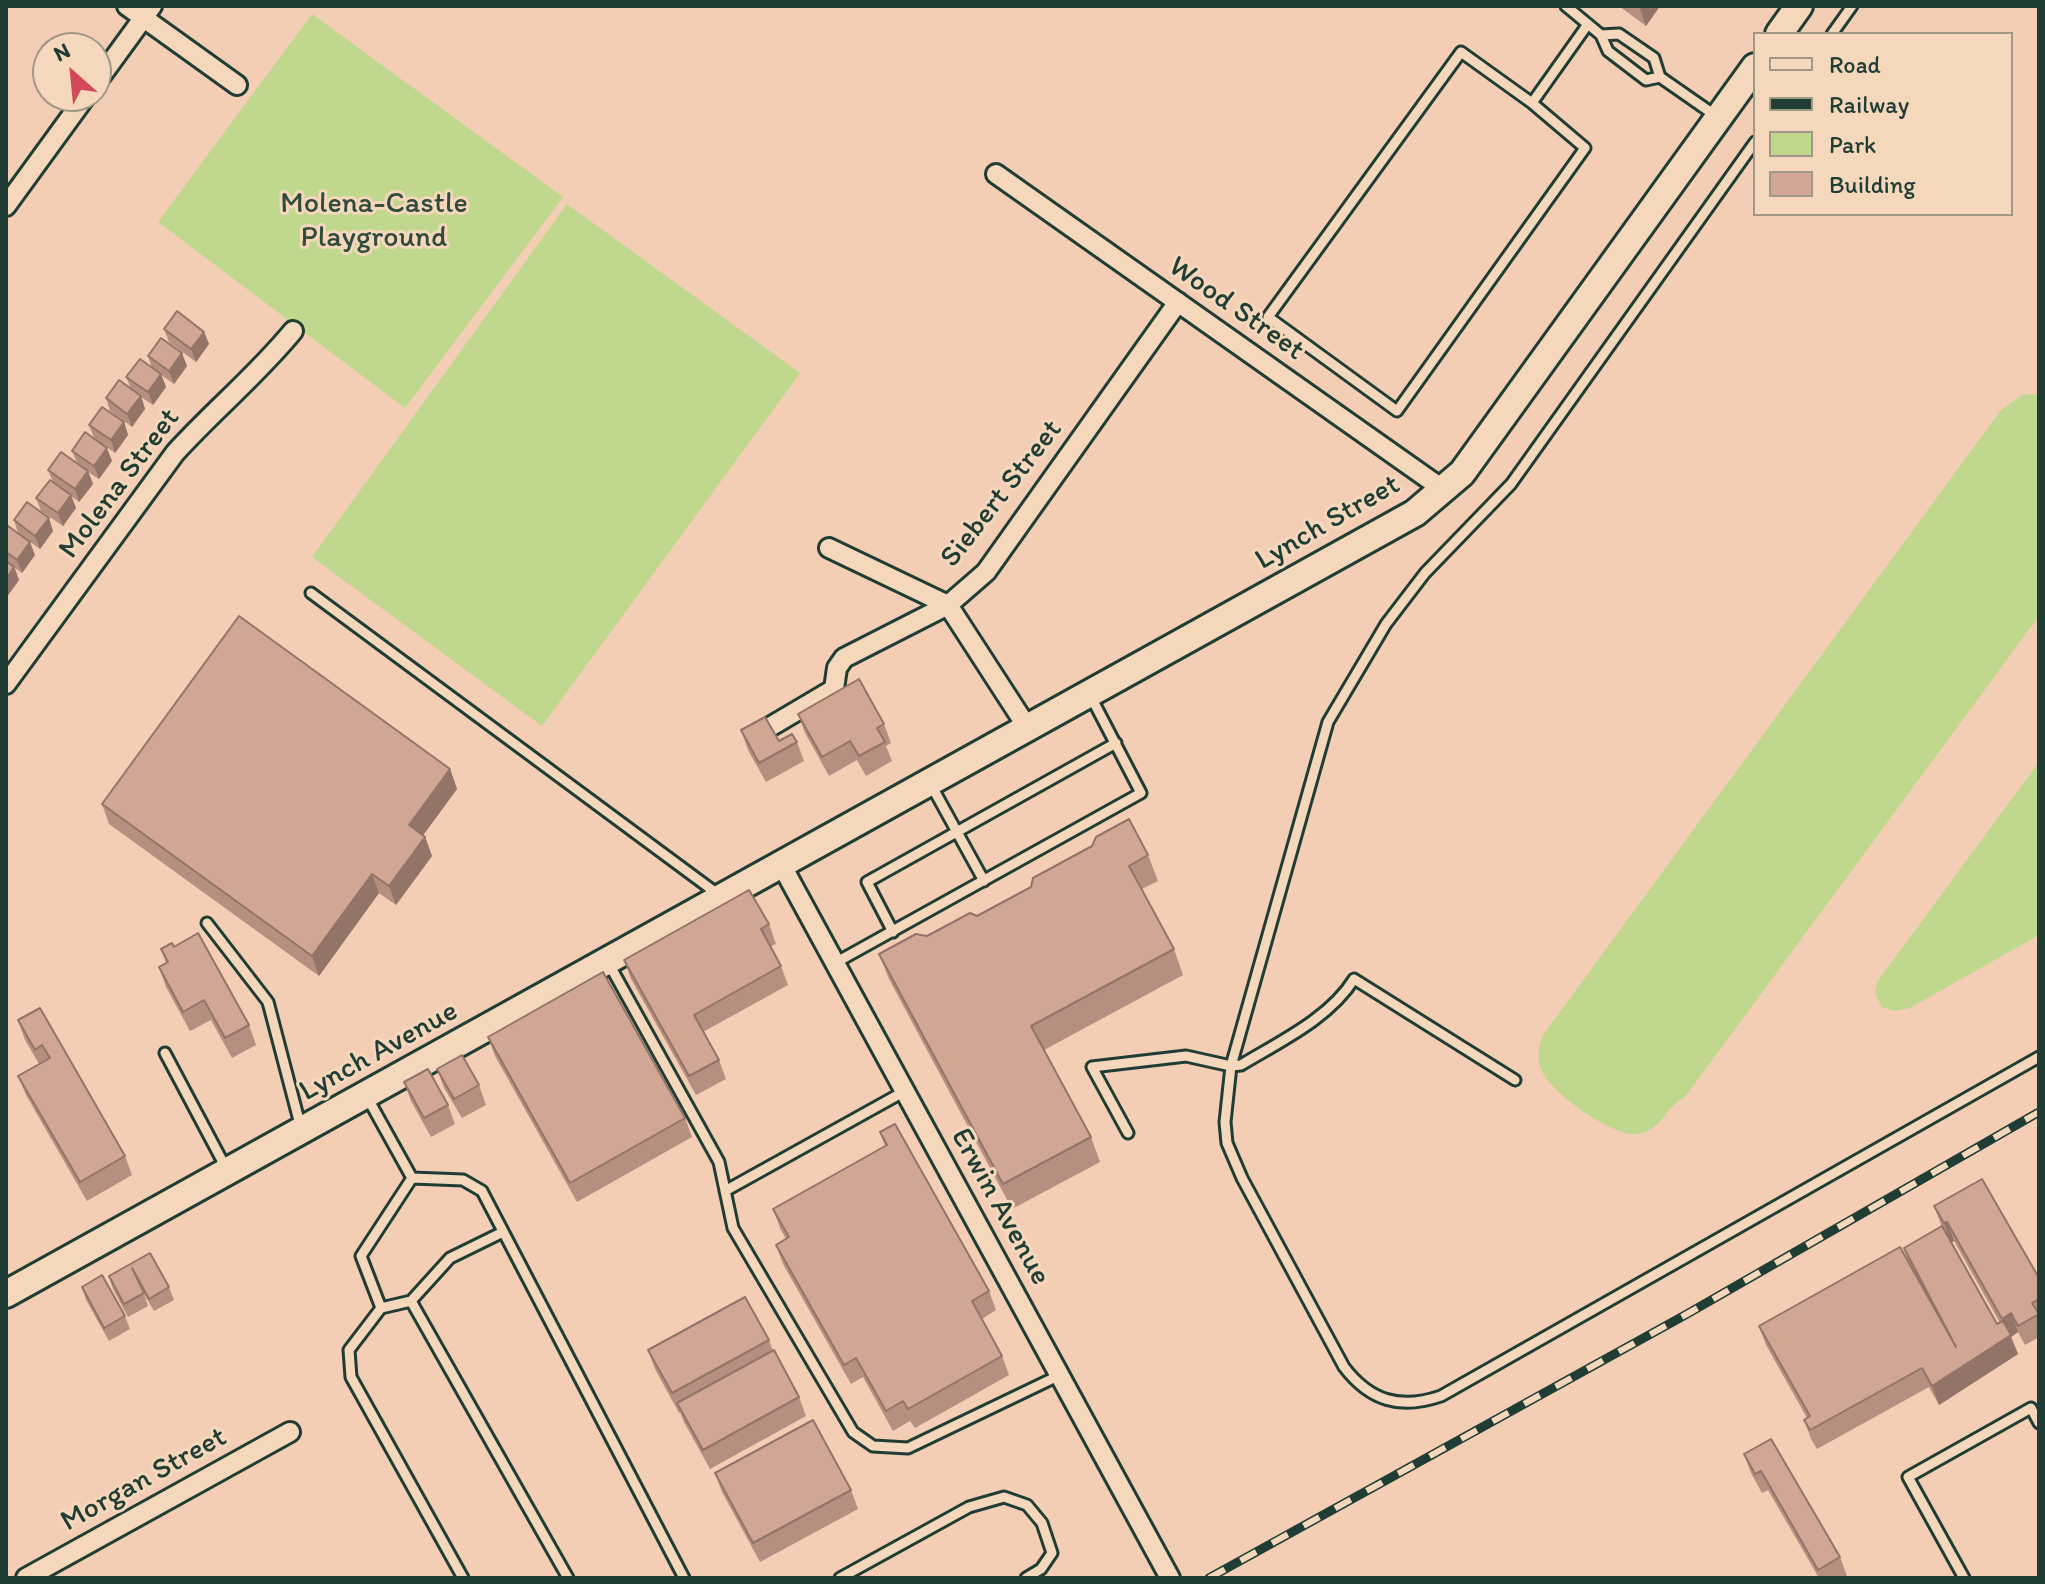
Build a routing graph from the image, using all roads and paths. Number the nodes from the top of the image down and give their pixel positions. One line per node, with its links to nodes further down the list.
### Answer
1 (127, 6): 5 (street)
2 (1566, 6): 6 (lane)
3 (1799, 6): 7 (street)
4 (1852, 6): 8 (lane)
5 (148, 12): 10 (street); 13 (street)
6 (1588, 24): 9 (lane); 14 (lane)
7 (1780, 32)
8 (1833, 32)
9 (1601, 35): 12 (lane); 12 (lane)
10 (112, 61)
11 (1753, 70): 16 (street, Lynch Street)
12 (1660, 77): 16 (lane)
13 (237, 85)
14 (1532, 103): 14 (lane)
15 (74, 112): 19 (street)
16 (1719, 118): 22 (street, Lynch Street)
17 (1753, 145): 42 (lane)
18 (996, 174): 20 (street, Wood Street)
19 (6, 206)
20 (1178, 302): 22 (street, Wood Street); 25 (street, Siebert Street)
21 (293, 331): 26 (street, Molena Street)
22 (1444, 490): 27 (street, Lynch Street)
23 (829, 548): 25 (street)
24 (311, 593): 35 (lane)
25 (948, 605): 28 (street); 29 (street, Siebert Street)
26 (6, 684)
27 (1089, 693): 28 (street, Lynch Street); 30 (lane)
28 (1027, 727): 31 (street, Lynch Street)
29 (763, 731)
30 (1116, 743): 32 (lane); 34 (lane)
31 (929, 782): 32 (lane); 33 (street, Lynch Street)
32 (956, 832): 34 (lane); 37 (lane)
33 (781, 864): 35 (street, Lynch Avenue); 39 (street, Erwin Avenue)
34 (984, 881): 37 (lane)
35 (722, 897): 38 (street, Lynch Avenue)
36 (207, 923): 46 (lane)
37 (893, 932): 39 (lane)
38 (607, 961): 45 (street, Lynch Avenue); 50 (lane)
39 (835, 963): 44 (street, Erwin Avenue)
40 (165, 1053): 48 (lane)
41 (2039, 1057): 42 (lane)
42 (1231, 1066): 43 (lane); 47 (lane)
43 (1515, 1080)
44 (905, 1091): 50 (lane); 55 (street, Erwin Avenue)
45 (366, 1095): 46 (street, Lynch Avenue); 49 (lane)
46 (302, 1131): 48 (street, Lynch Avenue)
47 (1128, 1133)
48 (228, 1171): 52 (street, Lynch Avenue)
49 (412, 1178): 51 (lane); 54 (lane)
50 (725, 1191): 55 (lane)
51 (503, 1232): 53 (lane); 61 (lane)
52 (6, 1294)
53 (411, 1301): 54 (lane); 60 (lane)
54 (381, 1308): 59 (lane)
55 (1060, 1375): 64 (street, Erwin Avenue)
56 (2039, 1423): 65 (lane)
57 (290, 1432): 58 (street, Morgan Street)
58 (26, 1578)
59 (463, 1578)
60 (568, 1578)
61 (684, 1578)
62 (840, 1578): 63 (lane)
63 (1026, 1578)
64 (1170, 1578)
65 (1964, 1578)

